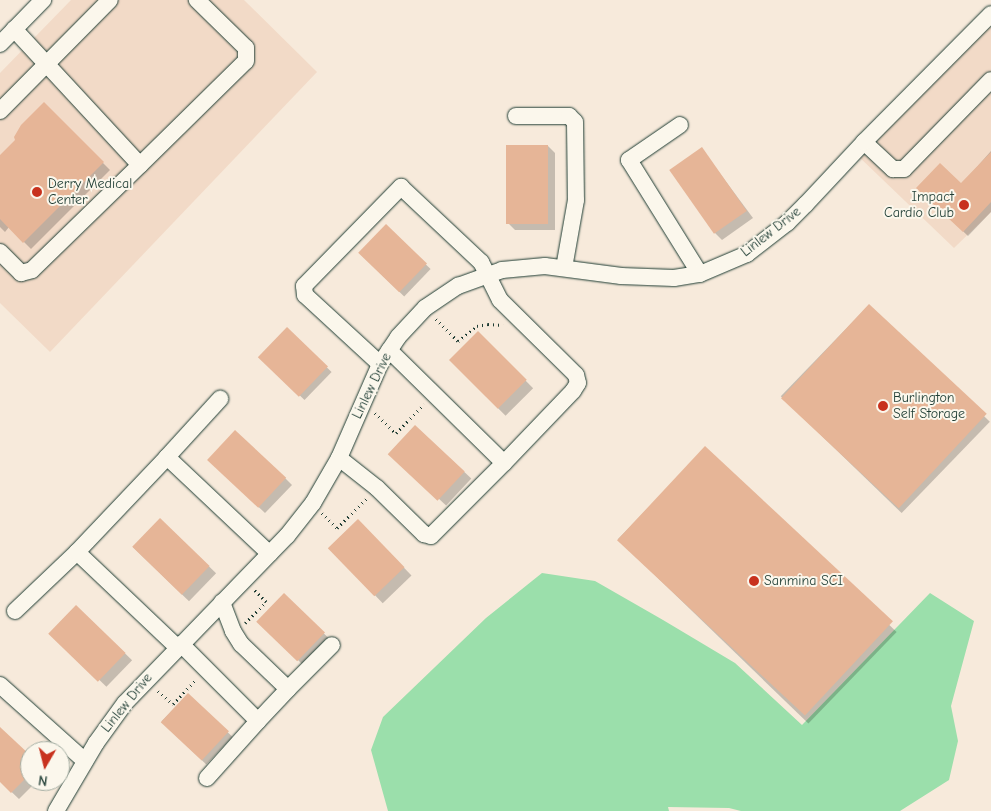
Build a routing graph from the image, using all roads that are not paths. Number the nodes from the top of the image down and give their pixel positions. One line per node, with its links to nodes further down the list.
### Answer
1 (43, 0): 5 (street)
2 (110, 0): 7 (street)
3 (197, 0): 13 (street)
4 (991, 14): 12 (street, Linlew Drive)
5 (14, 29): 6 (street); 7 (street)
6 (0, 44)
7 (46, 65): 9 (street); 13 (street)
8 (991, 80): 12 (street)
9 (0, 111)
10 (516, 116): 15 (street)
11 (680, 125): 17 (street)
12 (864, 142): 17 (street, Linlew Drive)
13 (140, 165): 14 (street)
14 (0, 252)
15 (564, 268): 16 (street, Linlew Drive); 17 (street, Linlew Drive)
16 (489, 274): 18 (street, Linlew Drive); 18 (street); 22 (street)
17 (700, 274)
18 (385, 357): 21 (street, Linlew Drive); 22 (street)
19 (220, 399): 20 (street)
20 (167, 457): 23 (street); 24 (street)
21 (339, 458): 22 (street); 24 (street, Linlew Drive)
22 (504, 463)
23 (76, 552): 26 (street); 28 (street)
24 (270, 554): 25 (street, Linlew Drive)
25 (222, 602): 28 (street, Linlew Drive); 30 (street)
26 (15, 611)
27 (332, 645): 30 (street)
28 (179, 646): 31 (street); 32 (street, Linlew Drive)
29 (0, 685): 32 (street)
30 (288, 689): 31 (street)
31 (258, 721): 33 (street)
32 (85, 761): 34 (street, Linlew Drive)
33 (207, 778)
34 (56, 811)

